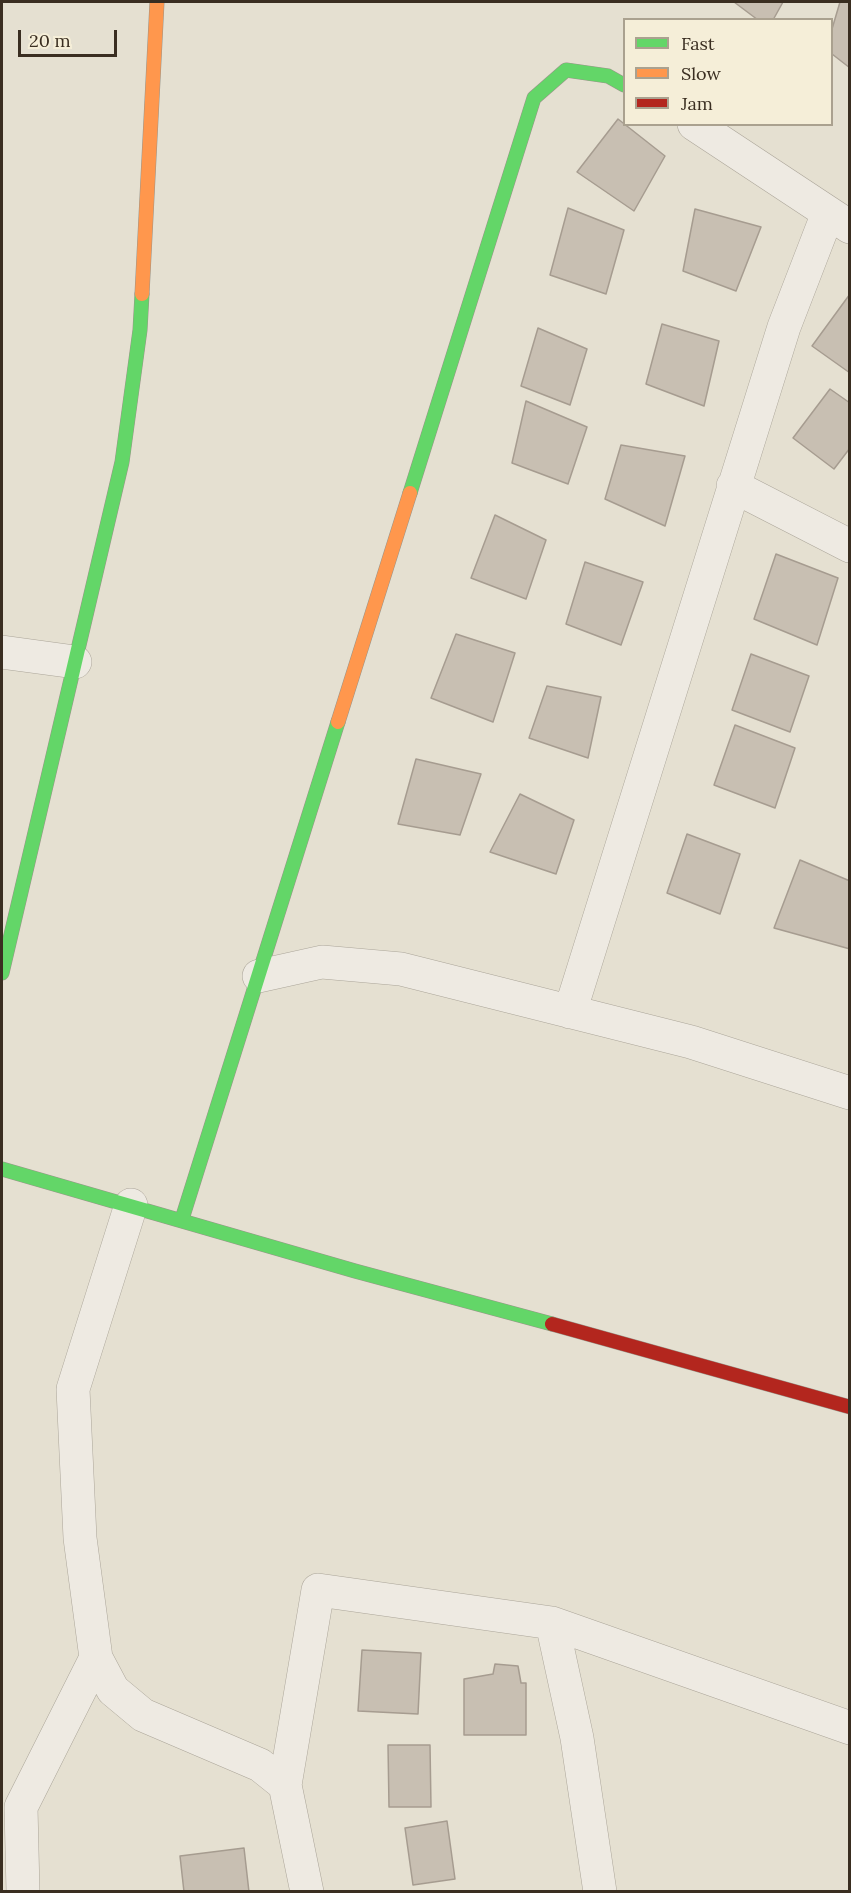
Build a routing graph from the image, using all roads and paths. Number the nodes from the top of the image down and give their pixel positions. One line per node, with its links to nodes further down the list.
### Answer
1 (157, 2): 8 (street)
2 (623, 84): 10 (street)
3 (697, 126): 4 (street)
4 (839, 220): 5 (street)
5 (733, 486): 6 (street); 11 (street)
6 (849, 546)
7 (2, 652): 8 (street)
8 (75, 662): 9 (street)
9 (2, 973)
10 (259, 976): 11 (street); 15 (street)
11 (570, 1012): 12 (street)
12 (849, 1093)
13 (2, 1169): 14 (street)
14 (131, 1205): 15 (street); 18 (street)
15 (182, 1220): 16 (street)
16 (849, 1407)
17 (552, 1623): 19 (street); 20 (street); 23 (street)
18 (96, 1658): 20 (street); 21 (street)
19 (849, 1728)
20 (285, 1785): 22 (street)
21 (23, 1892)
22 (307, 1892)
23 (600, 1892)

